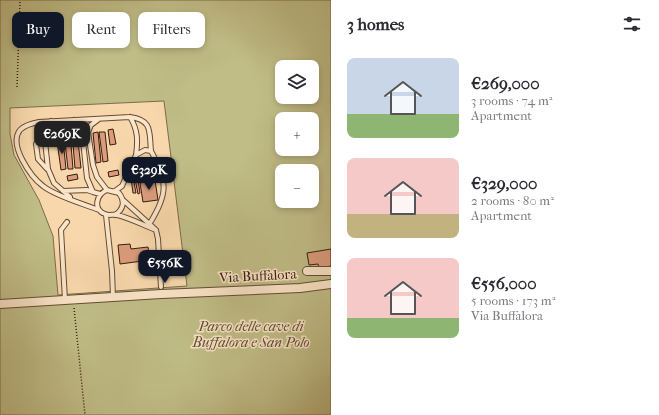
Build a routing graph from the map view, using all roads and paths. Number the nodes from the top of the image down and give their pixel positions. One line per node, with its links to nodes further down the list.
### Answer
1 (20, 0): 2 (path)
2 (17, 87)
3 (130, 117): 4 (lane); 8 (lane); 9 (lane)
4 (99, 119): 5 (lane); 11 (lane)
5 (74, 120): 6 (lane); 14 (lane)
6 (51, 121): 7 (lane); 16 (lane)
7 (44, 132): 10 (lane); 10 (lane)
8 (151, 151): 9 (lane); 22 (lane)
9 (136, 155): 13 (lane)
10 (48, 169): 12 (lane)
11 (107, 190): 13 (lane); 15 (lane)
12 (63, 191): 14 (lane); 16 (lane)
13 (115, 191): 17 (lane)
14 (93, 192): 15 (lane)
15 (100, 194): 18 (lane)
16 (74, 200): 18 (lane)
17 (123, 200): 20 (lane); 22 (lane)
18 (99, 210): 19 (lane)
19 (106, 215): 20 (lane); 28 (lane)
20 (115, 215): 23 (lane)
21 (67, 222): 29 (lane)
22 (150, 223): 23 (lane)
23 (156, 230): 27 (lane)
24 (307, 271): 25 (street, Via Buffalora)
25 (331, 271)
26 (331, 284): 27 (street, Via Buffalora)
27 (161, 290): 28 (street, Via Buffalora)
28 (113, 297): 29 (street, Via Buffalora)
29 (69, 300): 30 (street, Via Buffalora); 31 (path)
30 (0, 304)
31 (85, 415)

